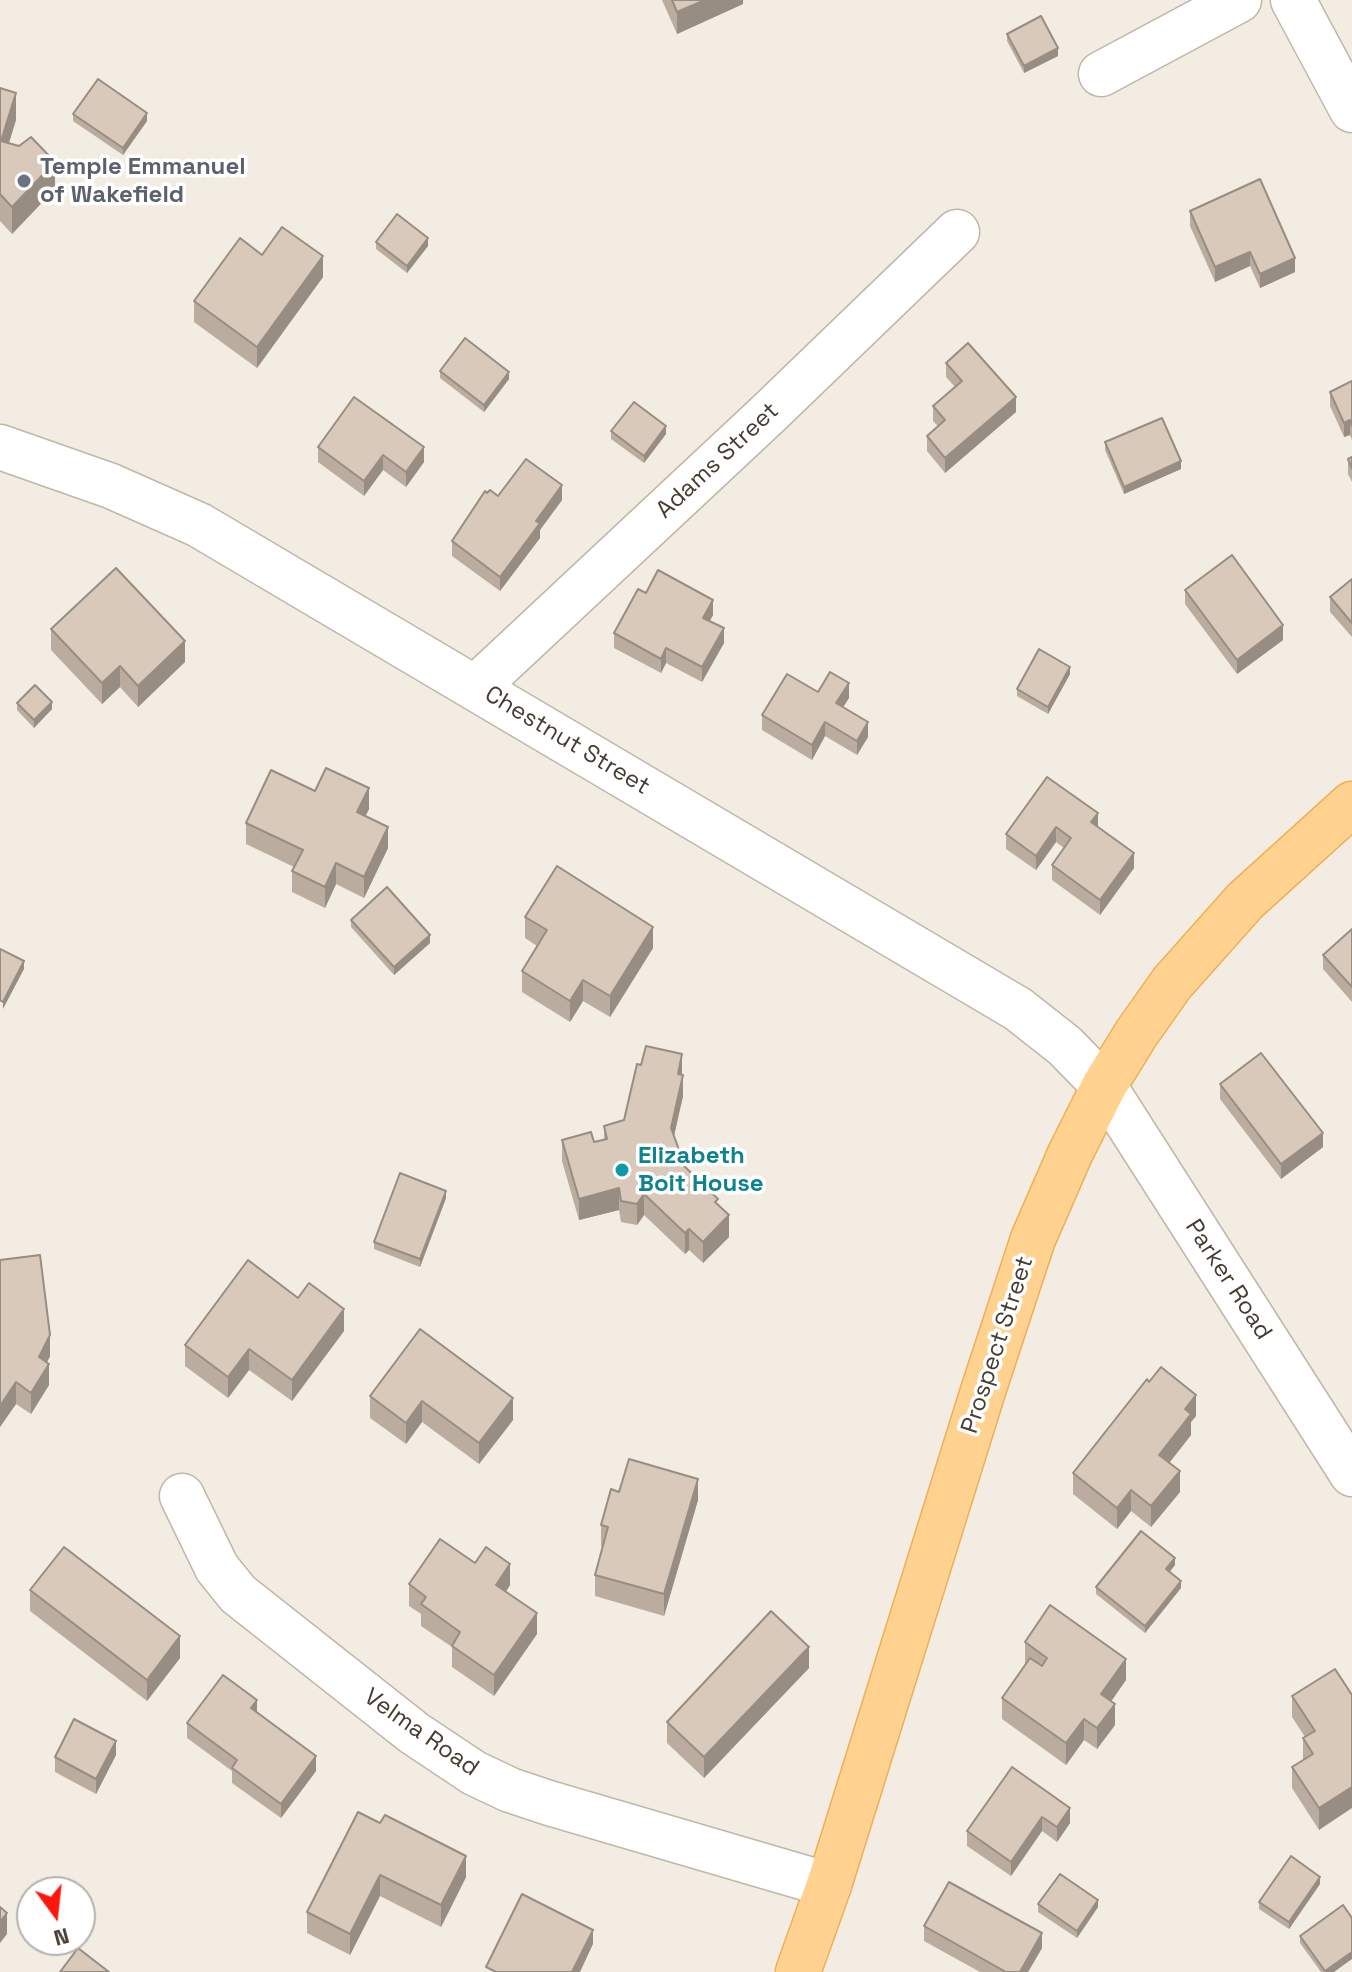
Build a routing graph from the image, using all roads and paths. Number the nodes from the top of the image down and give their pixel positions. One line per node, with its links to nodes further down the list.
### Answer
1 (1239, 0): 3 (street)
2 (1293, 0): 4 (street)
3 (1101, 74)
4 (1352, 110)
5 (957, 232): 7 (street, Adams Street)
6 (0, 447): 7 (street, Chestnut Street)
7 (476, 687): 9 (street, Chestnut Street)
8 (1352, 804): 9 (main road, Prospect Street)
9 (1104, 1086): 10 (street, Parker Road); 12 (main road, Prospect Street)
10 (1352, 1474)
11 (182, 1496): 12 (street, Velma Road)
12 (829, 1885): 13 (main road, Prospect Street)
13 (798, 1972)

